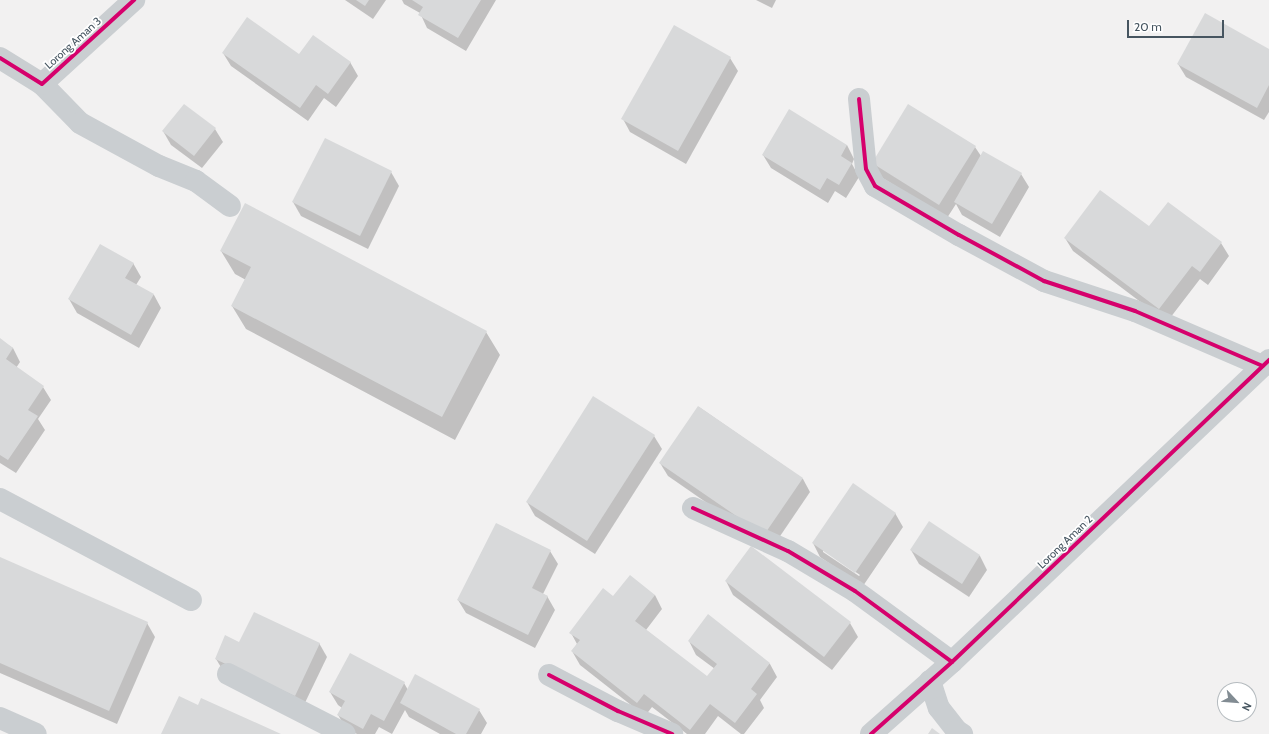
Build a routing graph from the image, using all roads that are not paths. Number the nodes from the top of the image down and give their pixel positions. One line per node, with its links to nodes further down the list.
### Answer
1 (134, 0): 3 (street, Lorong Aman 3)
2 (0, 58): 3 (street)
3 (42, 84): 5 (street)
4 (859, 99): 6 (street)
5 (230, 206)
6 (1266, 363): 10 (street, Lorong Aman 2)
7 (0, 498): 9 (street)
8 (694, 508): 10 (street)
9 (191, 600)
10 (952, 662): 13 (street, Lorong Aman 2)
11 (228, 674): 16 (street)
12 (549, 675): 17 (street)
13 (930, 681): 18 (street, Lorong Aman 2); 19 (street)
14 (0, 718): 15 (street)
15 (36, 734)
16 (345, 734)
17 (672, 734)
18 (871, 734)
19 (962, 734)

